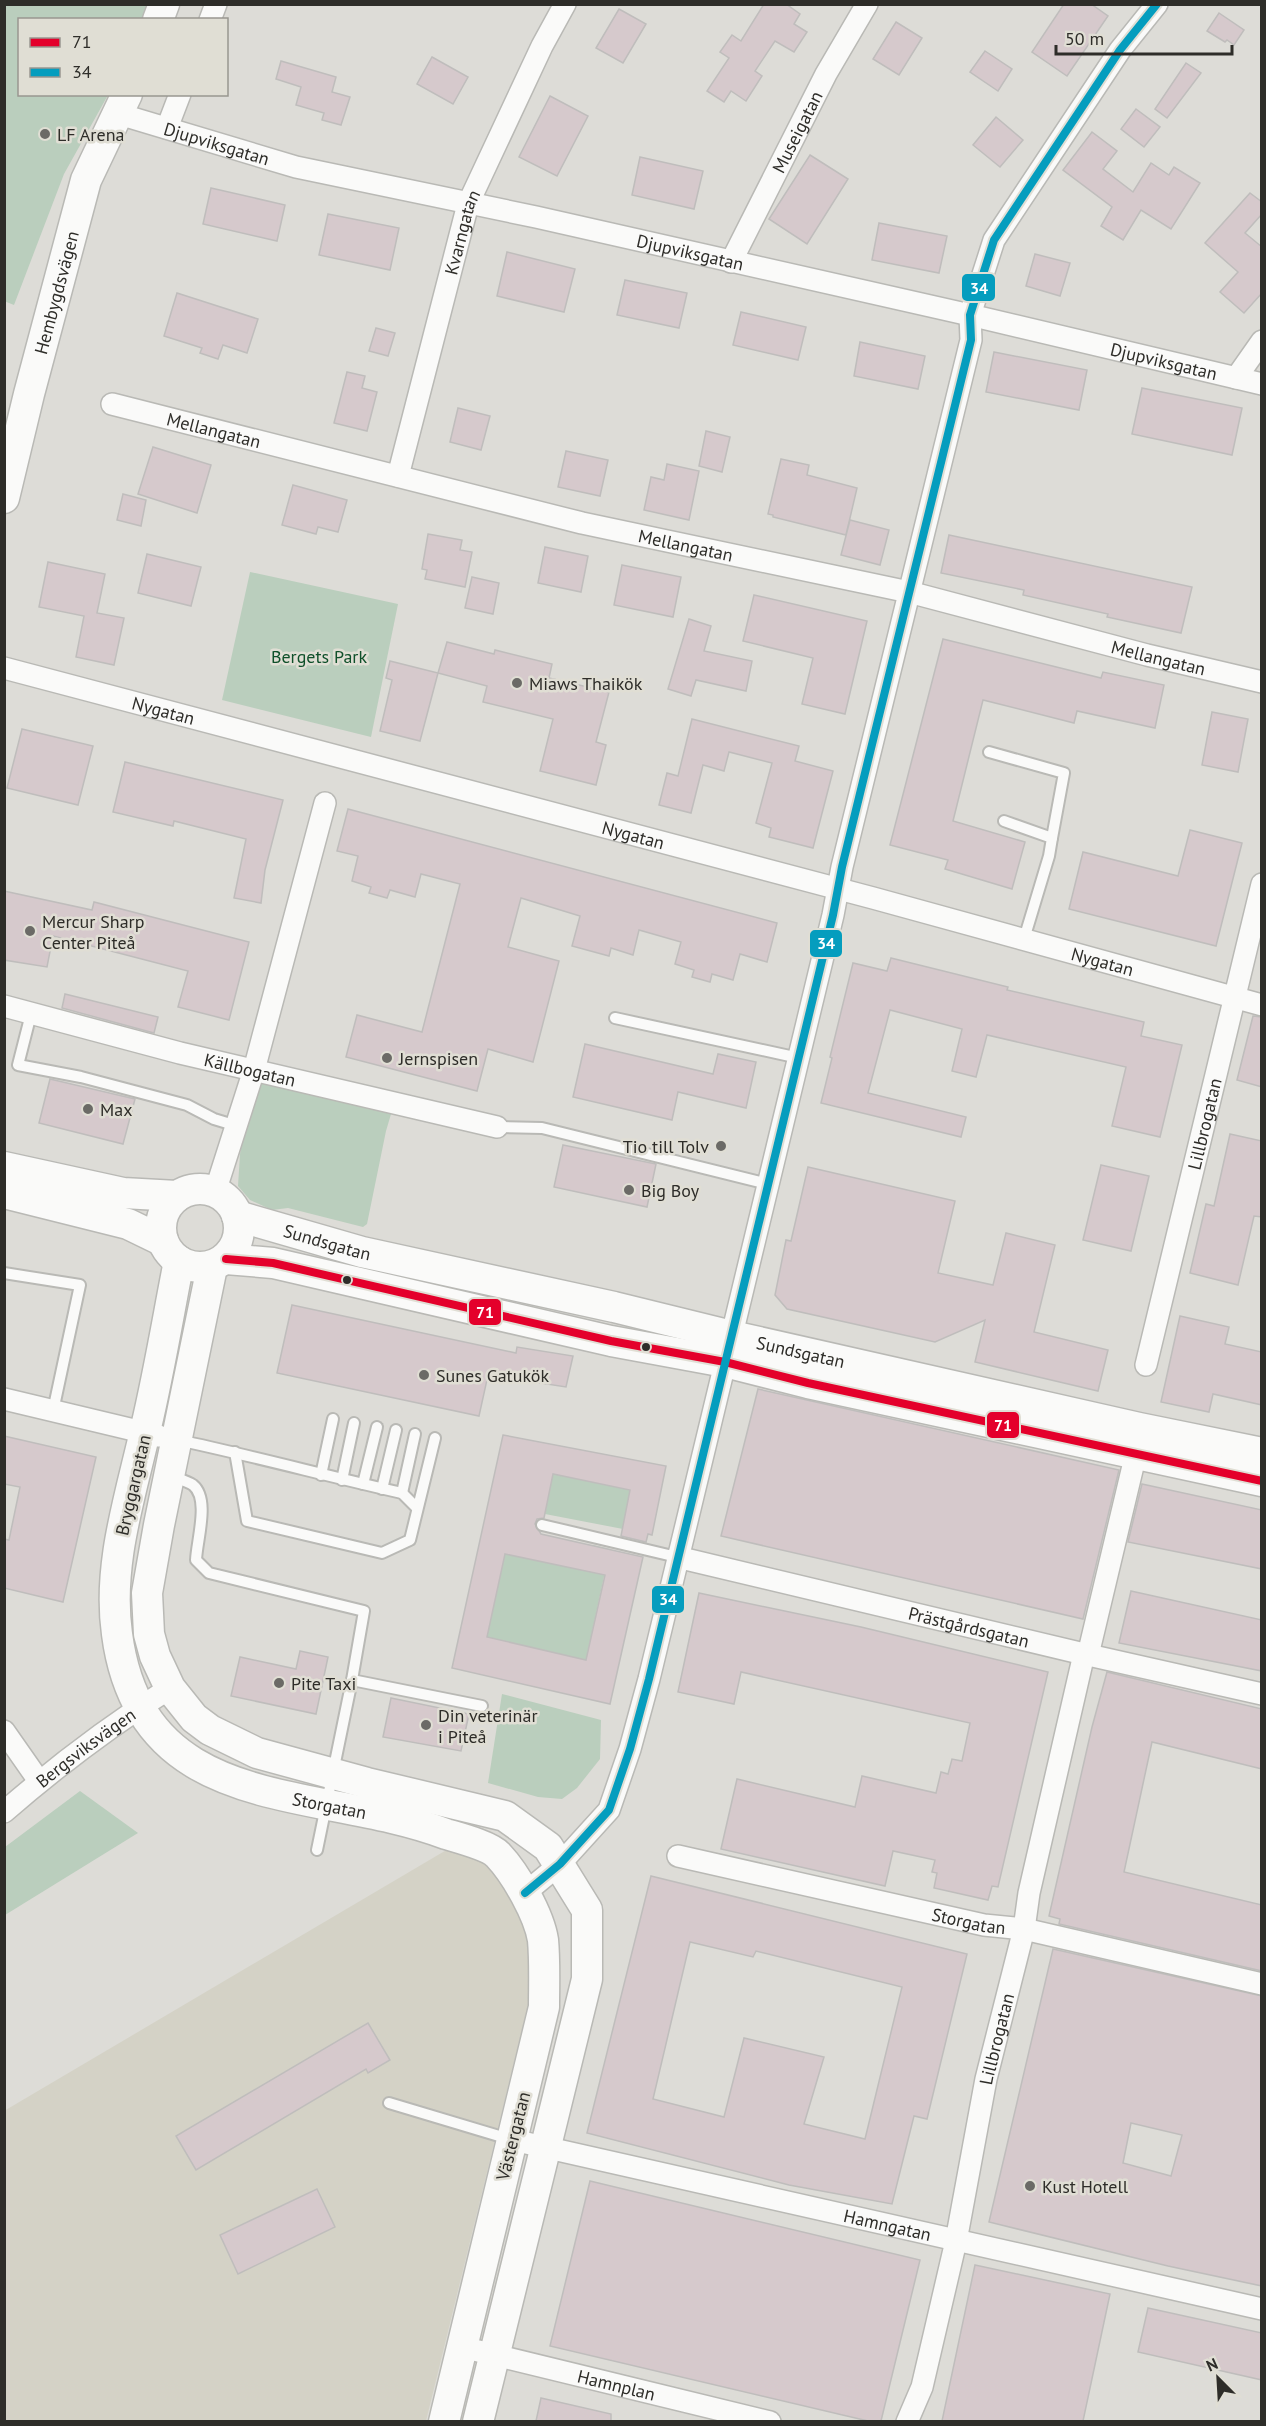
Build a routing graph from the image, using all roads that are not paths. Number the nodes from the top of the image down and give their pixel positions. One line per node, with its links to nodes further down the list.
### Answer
1 (565, 4): 7 (street, Kvarngatan)
2 (867, 4): 8 (street, Museigatan)
3 (1157, 4): 9 (street)
4 (179, 96): 6 (street)
5 (123, 104): 6 (street, Djupviksgatan); 15 (main road, Hembygdsvägen)
6 (167, 128): 7 (street, Djupviksgatan)
7 (468, 204): 8 (street, Djupviksgatan); 14 (street, Kvarngatan)
8 (731, 262): 9 (street, Djupviksgatan)
9 (970, 315): 11 (street, Djupviksgatan); 16 (street)
10 (1262, 341): 11 (street)
11 (1236, 378): 12 (street, Djupviksgatan)
12 (1262, 384)
13 (112, 404): 14 (street, Mellangatan)
14 (398, 476): 16 (street, Mellangatan)
15 (4, 498)
16 (909, 592): 18 (street, Mellangatan); 24 (street)
17 (4, 668): 24 (street, Nygatan)
18 (1262, 682)
19 (989, 752): 22 (lane)
20 (325, 803): 32 (street)
21 (1004, 821): 22 (lane)
22 (1052, 838): 25 (lane)
23 (1262, 884): 26 (street, Lillbrogatan)
24 (837, 888): 25 (street, Nygatan); 31 (street)
25 (1024, 939): 26 (street, Nygatan)
26 (1233, 997): 27 (street, Nygatan); 45 (street, Lillbrogatan)
27 (1262, 1005)
28 (4, 1006): 29 (street, Källbogatan)
29 (31, 1014): 32 (street, Källbogatan); 33 (lane)
30 (615, 1018): 31 (lane)
31 (799, 1058): 36 (street)
32 (254, 1070): 33 (street); 34 (street, Källbogatan)
33 (237, 1126): 37 (street)
34 (497, 1127): 36 (lane)
35 (4, 1167): 39 (main road)
36 (768, 1184): 44 (street)
37 (215, 1192): 39 (main road); 40 (main road)
38 (4, 1193): 41 (main road, Sundsgatan)
39 (177, 1196): 41 (main road)
40 (237, 1216): 42 (main road); 44 (main road, Sundsgatan)
41 (171, 1251): 42 (main road, Sundsgatan); 52 (main road, Bryggargatan)
42 (219, 1263): 44 (main road, Sundsgatan); 55 (main road, Bryggargatan)
43 (4, 1273): 47 (lane)
44 (728, 1349): 57 (main road, Sundsgatan); 62 (main road, Sundsgatan); 68 (street)
45 (1146, 1365)
46 (4, 1399): 47 (street)
47 (53, 1411): 52 (street)
48 (333, 1419): 60 (lane)
49 (354, 1423): 61 (lane)
50 (376, 1427): 63 (lane)
51 (396, 1430): 64 (lane)
52 (145, 1433): 55 (street); 74 (main road, Bryggargatan)
53 (415, 1434): 65 (lane)
54 (435, 1438): 66 (lane)
55 (176, 1440): 56 (lane); 59 (main road, Bryggargatan)
56 (235, 1452): 60 (lane); 66 (lane)
57 (1262, 1454)
58 (1133, 1466): 69 (street, Lillbrogatan)
59 (169, 1475): 70 (lane); 71 (main road, Bryggargatan)
60 (321, 1475): 61 (lane)
61 (342, 1480): 63 (lane)
62 (1262, 1481)
63 (363, 1484): 64 (lane)
64 (382, 1489): 65 (lane)
65 (402, 1493): 66 (lane)
66 (417, 1508)
67 (542, 1525): 68 (lane)
68 (677, 1557): 69 (street, Prästgårdsgatan); 82 (street)
69 (1086, 1655): 72 (street, Prästgårdsgatan); 84 (street, Lillbrogatan)
70 (352, 1680): 73 (lane); 76 (lane)
71 (173, 1692): 74 (street, Bergsviksvägen); 76 (main road, Storgatan)
72 (1262, 1694)
73 (482, 1706)
74 (139, 1707): 77 (street, Bergsviksvägen); 78 (main road, Storgatan)
75 (4, 1731): 77 (street)
76 (334, 1774): 78 (lane); 82 (main road, Storgatan)
77 (39, 1781): 79 (street, Bergsviksvägen)
78 (327, 1805): 80 (lane); 83 (main road, Storgatan)
79 (4, 1812)
80 (317, 1850)
81 (678, 1856): 84 (street, Storgatan)
82 (560, 1864): 83 (street); 88 (main road, Västergatan)
83 (525, 1893): 87 (main road, Västergatan)
84 (1024, 1929): 85 (street, Storgatan); 89 (street, Lillbrogatan)
85 (1262, 1984)
86 (388, 2103): 87 (lane)
87 (513, 2140): 88 (street, Hamngatan); 91 (main road, Västergatan)
88 (545, 2147): 89 (street, Hamngatan); 92 (main road, Västergatan)
89 (956, 2241): 90 (street, Hamngatan); 96 (street, Lillbrogatan)
90 (1262, 2308)
91 (462, 2347): 92 (street, Hamnplan); 93 (main road, Västergatan)
92 (494, 2354): 94 (main road, Västergatan); 95 (street, Hamnplan)
93 (444, 2421)
94 (478, 2421)
95 (770, 2421)
96 (907, 2421)

